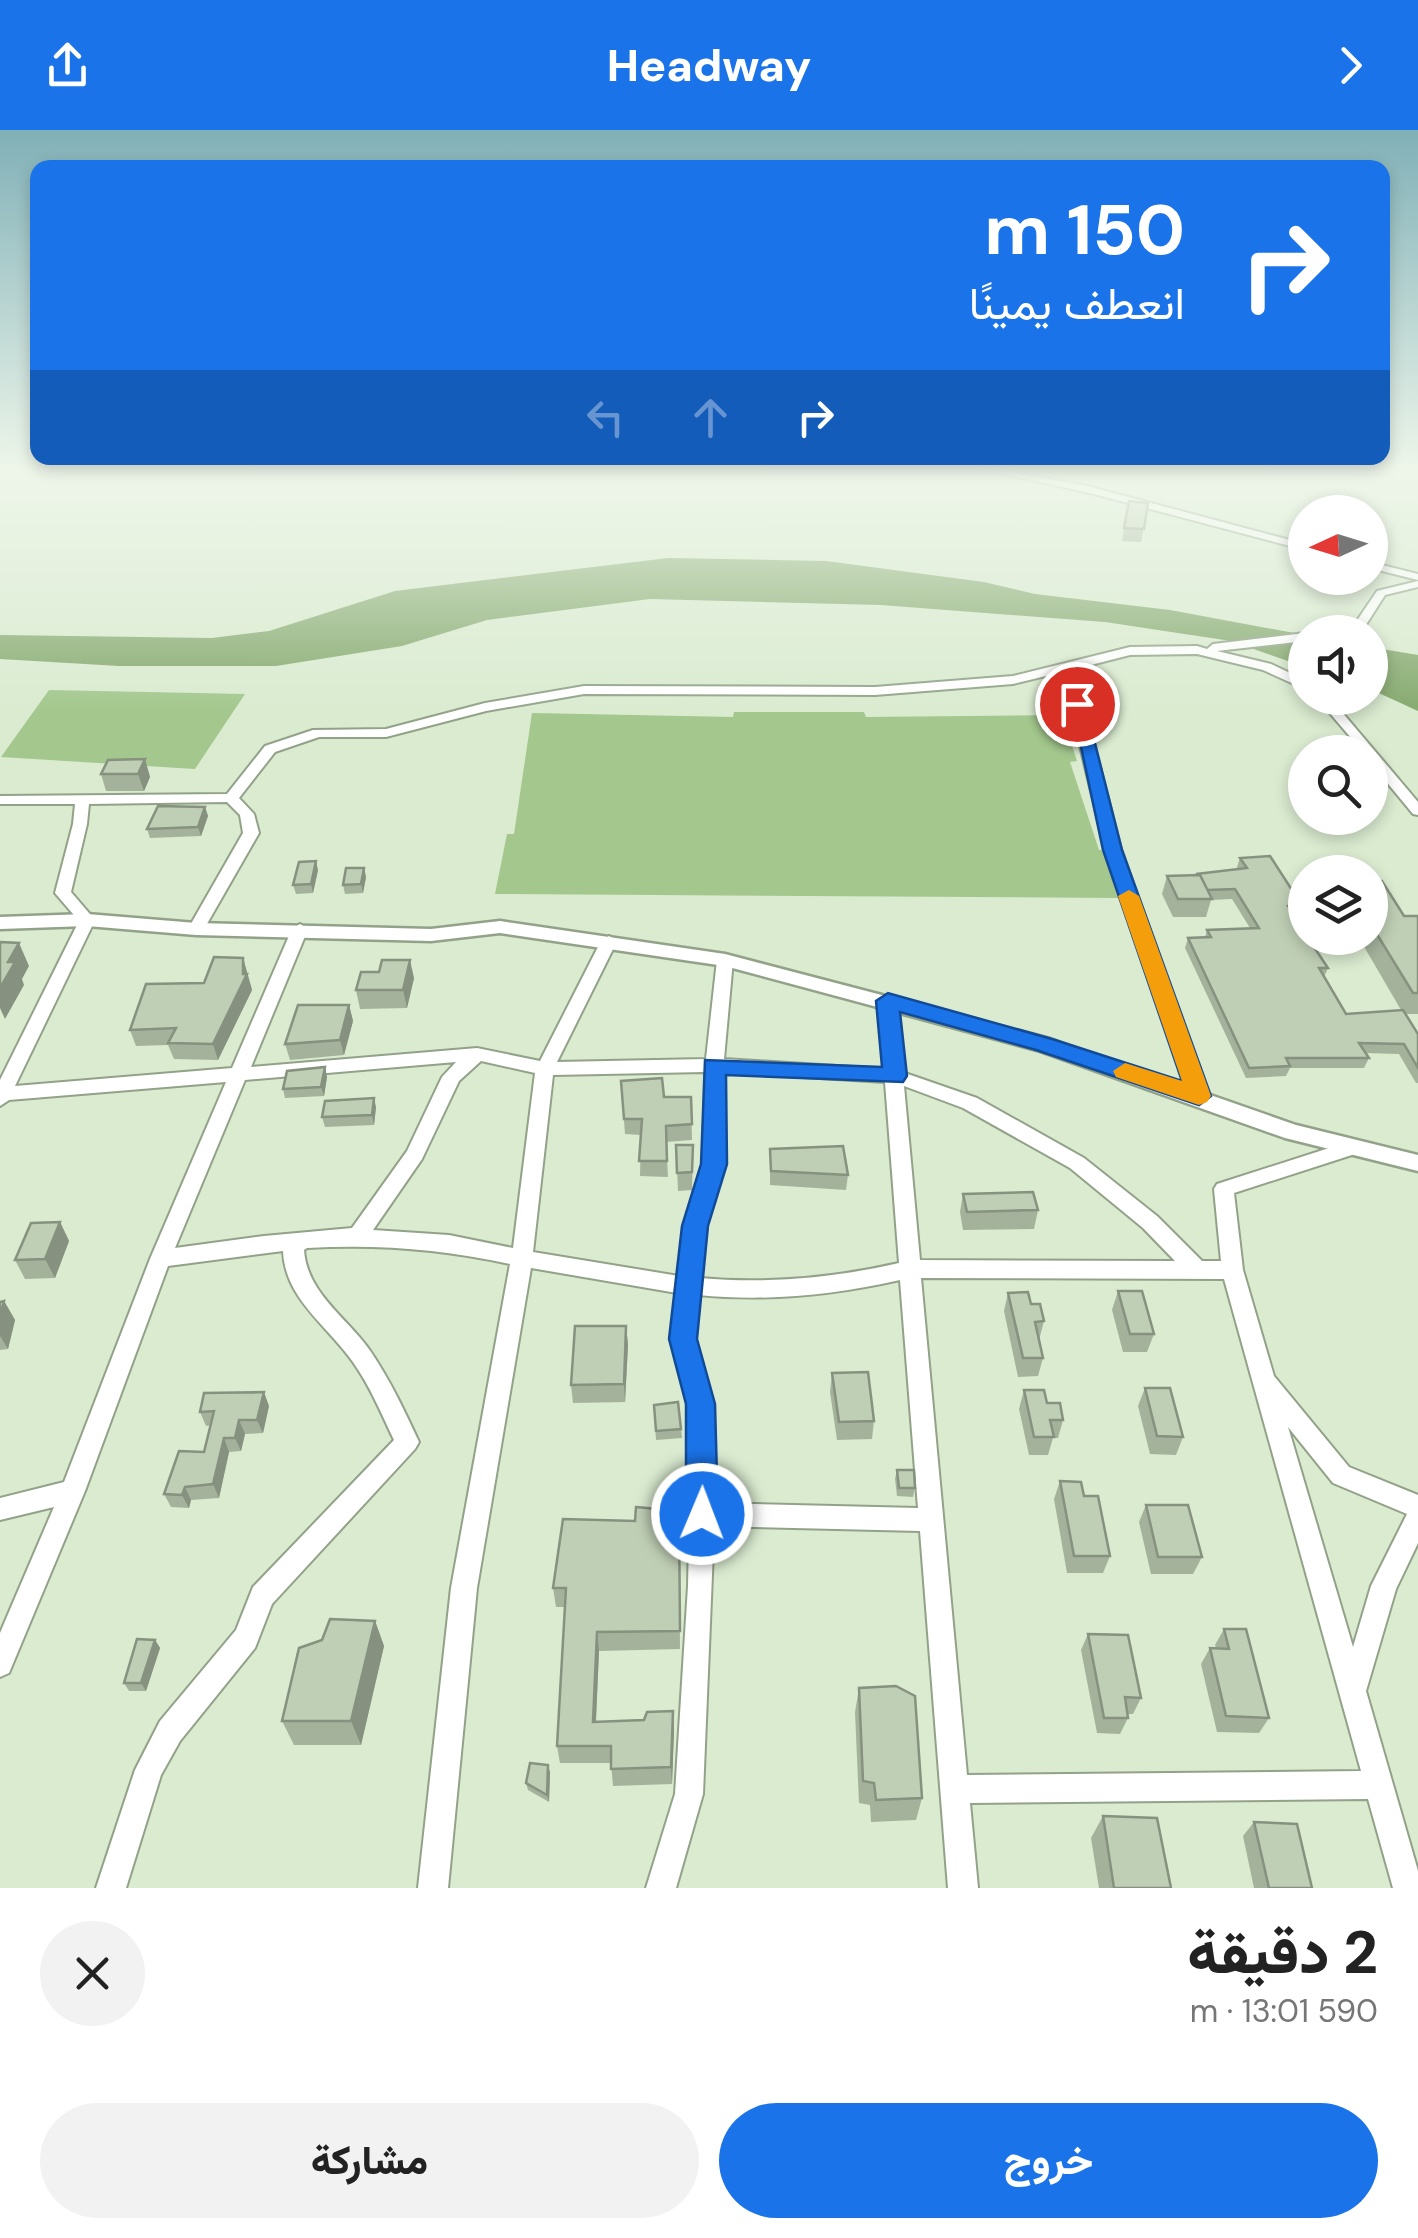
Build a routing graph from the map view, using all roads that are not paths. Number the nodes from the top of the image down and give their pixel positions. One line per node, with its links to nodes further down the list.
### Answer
1 (1388, 569): 2 (street)
2 (1418, 576)
3 (1418, 584): 4 (street)
4 (1367, 615)
5 (1288, 639): 6 (street)
6 (1198, 650): 7 (street); 8 (street)
7 (1068, 668): 12 (street); 28 (street)
8 (1288, 677)
9 (1337, 715): 10 (street)
10 (1354, 735)
11 (1388, 775): 15 (street)
12 (231, 798): 14 (street); 18 (street)
13 (0, 800): 14 (street)
14 (82, 800): 16 (street)
15 (1418, 812)
16 (87, 920): 17 (street); 18 (street); 29 (street)
17 (0, 923)
18 (196, 929): 19 (street)
19 (300, 929): 20 (street); 26 (street)
20 (609, 942): 21 (street); 25 (street)
21 (725, 960): 22 (street); 24 (street)
22 (888, 1001): 27 (street); 28 (street)
23 (477, 1054): 25 (street); 26 (street); 32 (street)
24 (714, 1066): 25 (street); 27 (street); 38 (street)
25 (545, 1069): 33 (street)
26 (239, 1072): 29 (street); 34 (street)
27 (895, 1076): 35 (street); 36 (street)
28 (1199, 1096): 30 (street)
29 (2, 1097)
30 (1351, 1148): 31 (street); 37 (street)
31 (1418, 1163)
32 (358, 1236): 33 (street); 34 (street); 50 (street)
33 (522, 1258): 38 (street); 51 (street)
34 (160, 1259): 40 (street)
35 (911, 1269): 36 (street); 38 (street); 45 (street)
36 (1196, 1270): 37 (street)
37 (1232, 1270): 39 (street)
38 (688, 1288): 43 (street)
39 (1262, 1378): 41 (street); 47 (street)
40 (73, 1491): 42 (street); 46 (street)
41 (1418, 1506)
42 (0, 1509)
43 (702, 1514): 45 (street); 52 (street)
44 (1418, 1517): 47 (street)
45 (930, 1520): 49 (street)
46 (0, 1664)
47 (1352, 1692): 48 (street)
48 (1379, 1785): 49 (street); 54 (street)
49 (954, 1789): 53 (street)
50 (111, 1888)
51 (433, 1888)
52 (661, 1888)
53 (963, 1888)
54 (1408, 1888)

